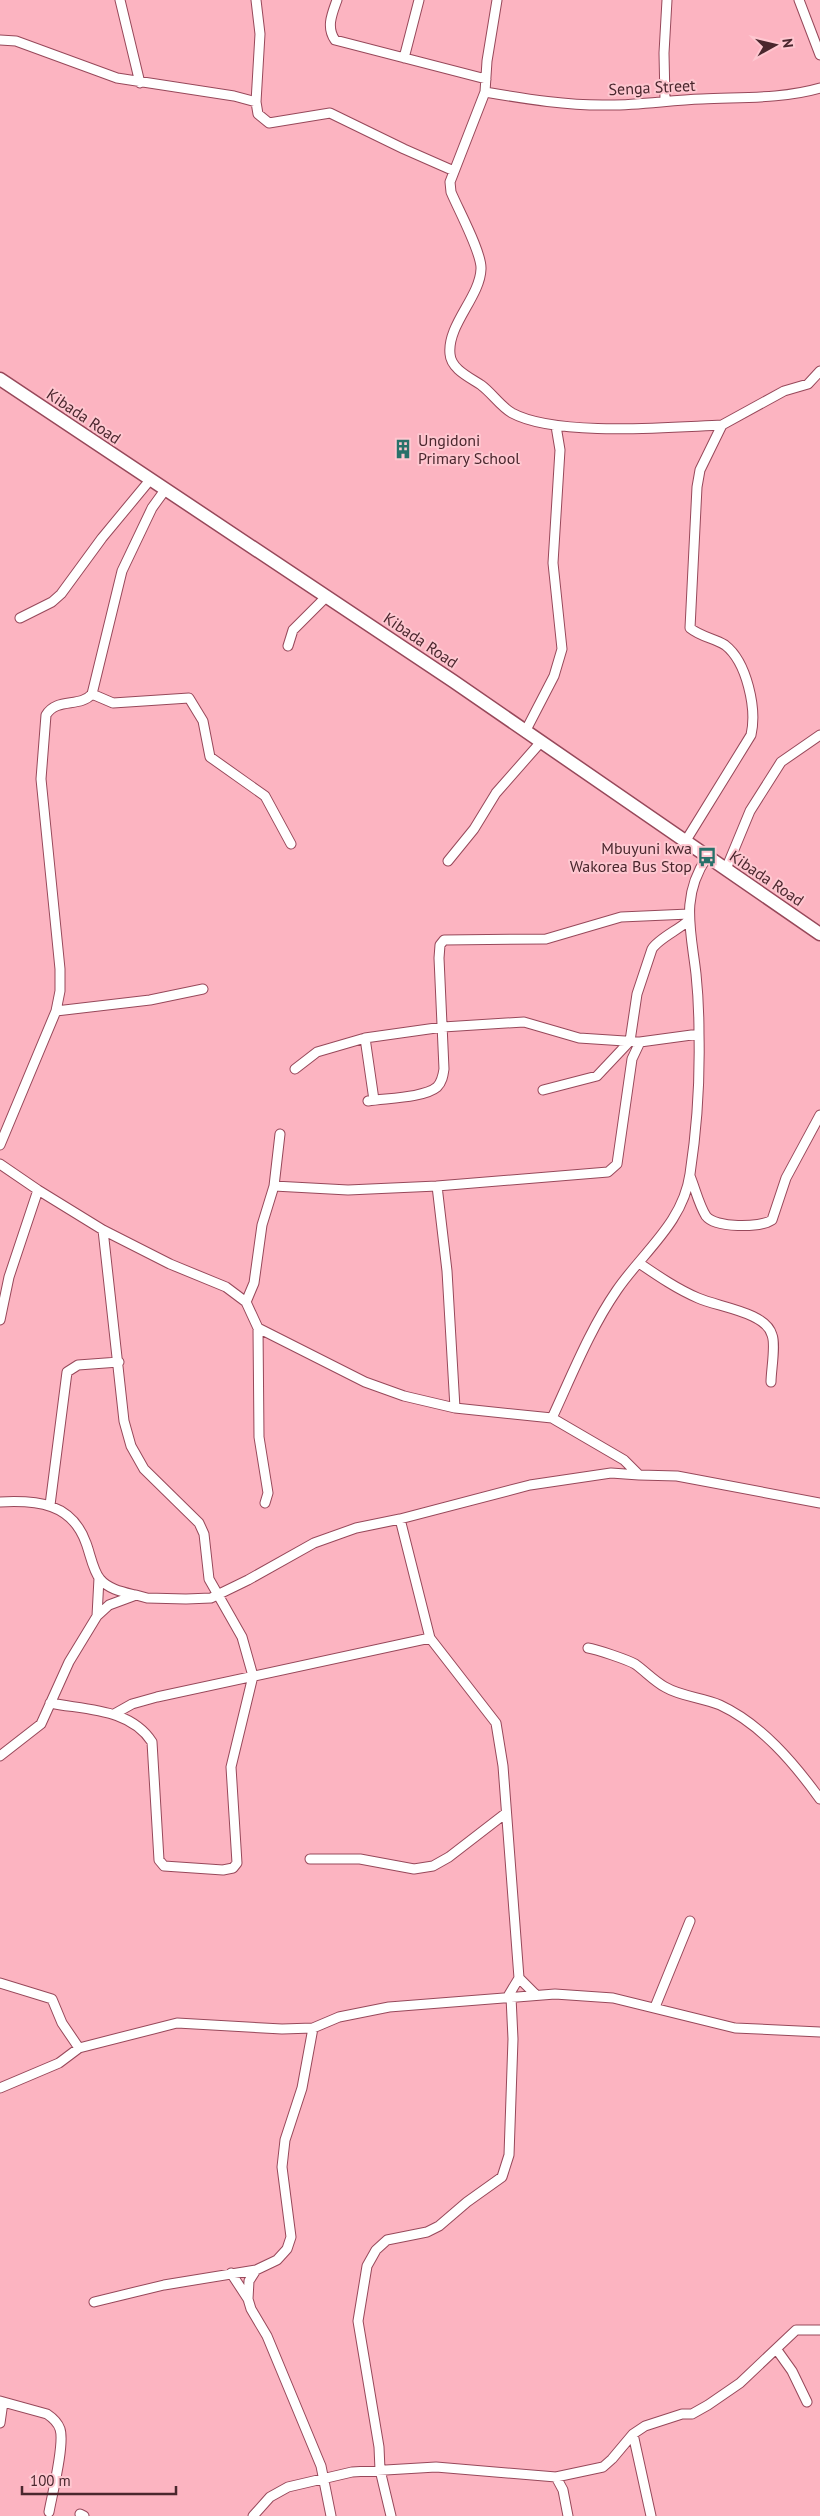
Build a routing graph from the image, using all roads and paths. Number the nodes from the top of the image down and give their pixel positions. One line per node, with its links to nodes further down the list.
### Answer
1 (120, 0): 12 (street)
2 (256, 0): 16 (street)
3 (336, 0): 10 (street)
4 (419, 0): 10 (street)
5 (497, 0): 11 (street)
6 (667, 0): 15 (street)
7 (799, 0): 9 (street)
8 (0, 40): 12 (street)
9 (820, 55)
10 (404, 58): 11 (street)
11 (486, 79): 14 (street)
12 (140, 83): 16 (street)
13 (820, 88): 15 (street, Senga Street)
14 (485, 92): 15 (street, Senga Street); 17 (street)
15 (665, 100)
16 (256, 102): 17 (street)
17 (454, 171): 21 (street)
18 (820, 371): 20 (street)
19 (0, 379): 22 (main road, Kibada Road)
20 (722, 425): 21 (street); 31 (street)
21 (556, 426): 28 (street)
22 (150, 480): 23 (main road, Kibada Road); 25 (street)
23 (165, 490): 24 (main road, Kibada Road); 27 (street)
24 (326, 597): 26 (street); 28 (main road, Kibada Road)
25 (20, 618)
26 (288, 646)
27 (92, 694): 32 (street); 39 (street)
28 (525, 732): 30 (main road, Kibada Road)
29 (820, 735): 35 (street)
30 (540, 742): 31 (main road, Kibada Road); 34 (street)
31 (685, 842): 33 (main road, Kibada Road)
32 (290, 844)
33 (707, 858): 35 (main road, Kibada Road); 36 (street)
34 (448, 861)
35 (726, 869): 37 (main road, Kibada Road)
36 (688, 917): 40 (street); 41 (street); 43 (street)
37 (820, 934)
38 (203, 989): 39 (street)
39 (56, 1011): 49 (street)
40 (443, 1026): 42 (street); 42 (street); 43 (street)
41 (699, 1034): 44 (street); 51 (street)
42 (365, 1038): 45 (street)
43 (630, 1041): 44 (street); 46 (street)
44 (640, 1042): 53 (street)
45 (295, 1069)
46 (543, 1090)
47 (820, 1115): 51 (street)
48 (280, 1134): 52 (street)
49 (0, 1145)
50 (0, 1164): 54 (street)
51 (690, 1176): 56 (street)
52 (274, 1186): 53 (street); 57 (street)
53 (437, 1186): 62 (street)
54 (38, 1190): 55 (street); 58 (street)
55 (103, 1230): 57 (street); 60 (street)
56 (639, 1263): 61 (street); 63 (street)
57 (246, 1302): 59 (street)
58 (0, 1320)
59 (258, 1328): 62 (street); 66 (street)
60 (119, 1362): 68 (street); 72 (street)
61 (771, 1382)
62 (455, 1408): 63 (street)
63 (552, 1418): 64 (street)
64 (639, 1475): 67 (street); 69 (street)
65 (0, 1502): 68 (street)
66 (265, 1503)
67 (820, 1503)
68 (50, 1505): 70 (street)
69 (400, 1519): 72 (street); 74 (street)
70 (99, 1578): 71 (street); 73 (street)
71 (136, 1595): 72 (street); 73 (street)
72 (220, 1595): 76 (street)
73 (97, 1616): 77 (street)
74 (430, 1638): 76 (street); 81 (street)
75 (588, 1648): 80 (street)
76 (253, 1676): 78 (street); 78 (street)
77 (50, 1703): 78 (street); 79 (street)
78 (116, 1713)
79 (0, 1756)
80 (820, 1799)
81 (506, 1813): 82 (street); 84 (street)
82 (310, 1859)
83 (690, 1921): 88 (street)
84 (519, 1978): 86 (street); 87 (street)
85 (0, 1983): 91 (street)
86 (536, 1995): 87 (street); 88 (street)
87 (509, 1997): 89 (street); 103 (street)
88 (655, 2007): 90 (street)
89 (314, 2028): 91 (street); 93 (street)
90 (820, 2032)
91 (79, 2048): 92 (street)
92 (0, 2088)
93 (256, 2270): 94 (street); 95 (street)
94 (231, 2273): 95 (street); 96 (street)
95 (248, 2299): 105 (street)
96 (94, 2302)
97 (820, 2330): 98 (street)
98 (777, 2350): 100 (street); 102 (street)
99 (2, 2401): 101 (street); 106 (street)
100 (807, 2402)
101 (0, 2423)
102 (633, 2434): 104 (street); 111 (street)
103 (380, 2470): 104 (street); 105 (street); 109 (street)
104 (556, 2476): 110 (street)
105 (324, 2479): 107 (street); 108 (street)
106 (49, 2512)
107 (253, 2516)
108 (331, 2516)
109 (391, 2516)
110 (568, 2516)
111 (651, 2516)

